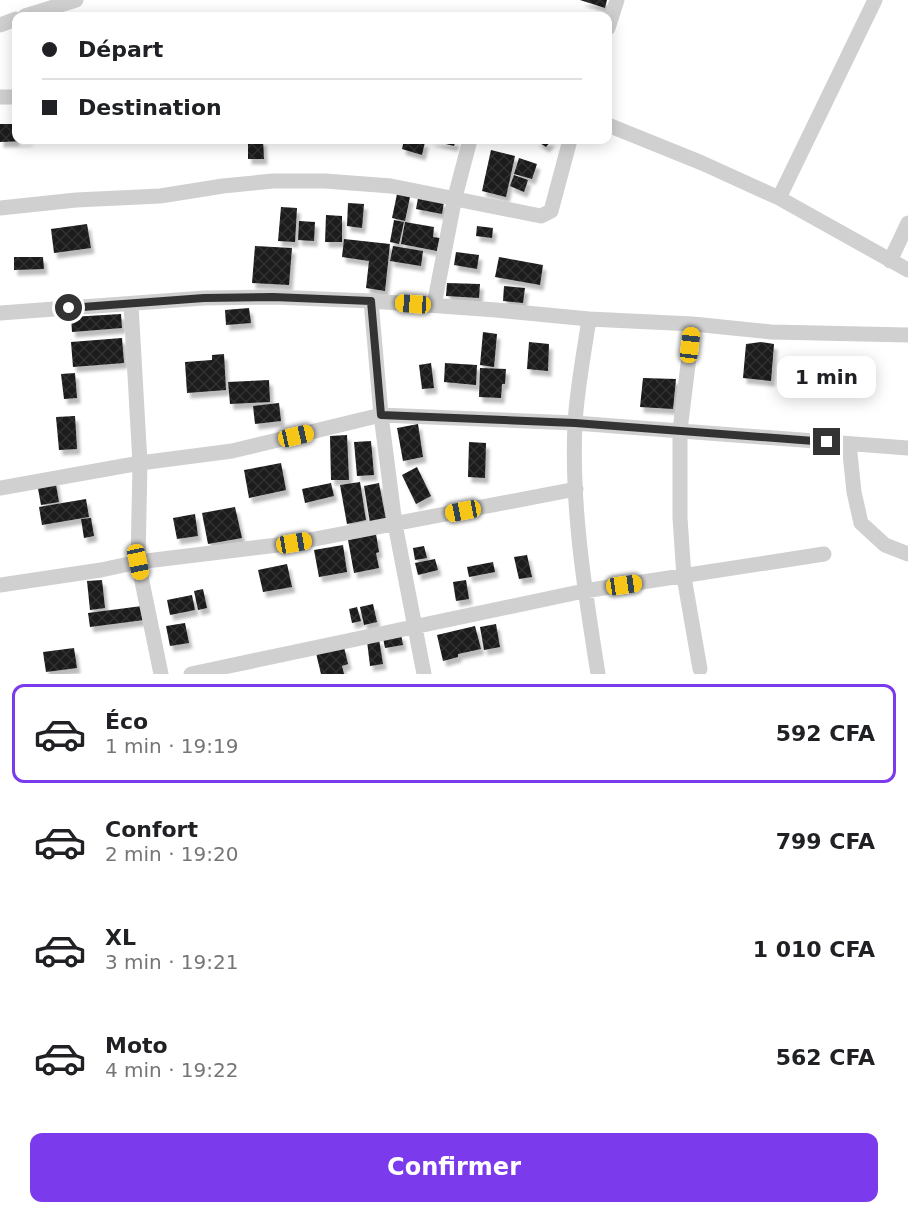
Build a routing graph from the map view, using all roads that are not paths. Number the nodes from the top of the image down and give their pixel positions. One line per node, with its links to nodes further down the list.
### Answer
1 (76, 0): 4 (street)
2 (617, 0): 5 (street)
3 (875, 0): 10 (street)
4 (38, 12)
5 (612, 16)
6 (612, 126): 10 (street)
7 (469, 144): 9 (street)
8 (569, 144): 9 (street)
9 (455, 198): 11 (street); 17 (street)
10 (779, 198): 13 (street)
11 (0, 208)
12 (908, 223): 13 (street)
13 (890, 261): 14 (street)
14 (908, 270)
15 (371, 301): 16 (street); 17 (street); 22 (street)
16 (131, 305): 18 (street); 27 (street)
17 (435, 305): 19 (street)
18 (0, 314)
19 (589, 319): 20 (street); 23 (street)
20 (693, 324): 21 (street); 24 (street)
21 (908, 335)
22 (381, 415): 23 (street); 27 (street); 30 (street)
23 (575, 423): 24 (street); 29 (street)
24 (680, 430): 25 (street); 34 (street)
25 (849, 444): 26 (street); 32 (street)
26 (908, 447)
27 (140, 463): 28 (street); 33 (street)
28 (0, 488)
29 (576, 489): 30 (street); 36 (street)
30 (395, 524): 33 (street); 37 (street)
31 (824, 554): 34 (street)
32 (908, 554)
33 (138, 562): 35 (street); 39 (street)
34 (684, 577): 36 (street); 38 (street)
35 (0, 585)
36 (584, 591): 37 (street); 42 (street)
37 (415, 627): 40 (street); 41 (street)
38 (700, 669)
39 (161, 674)
40 (190, 674)
41 (424, 674)
42 (598, 674)

